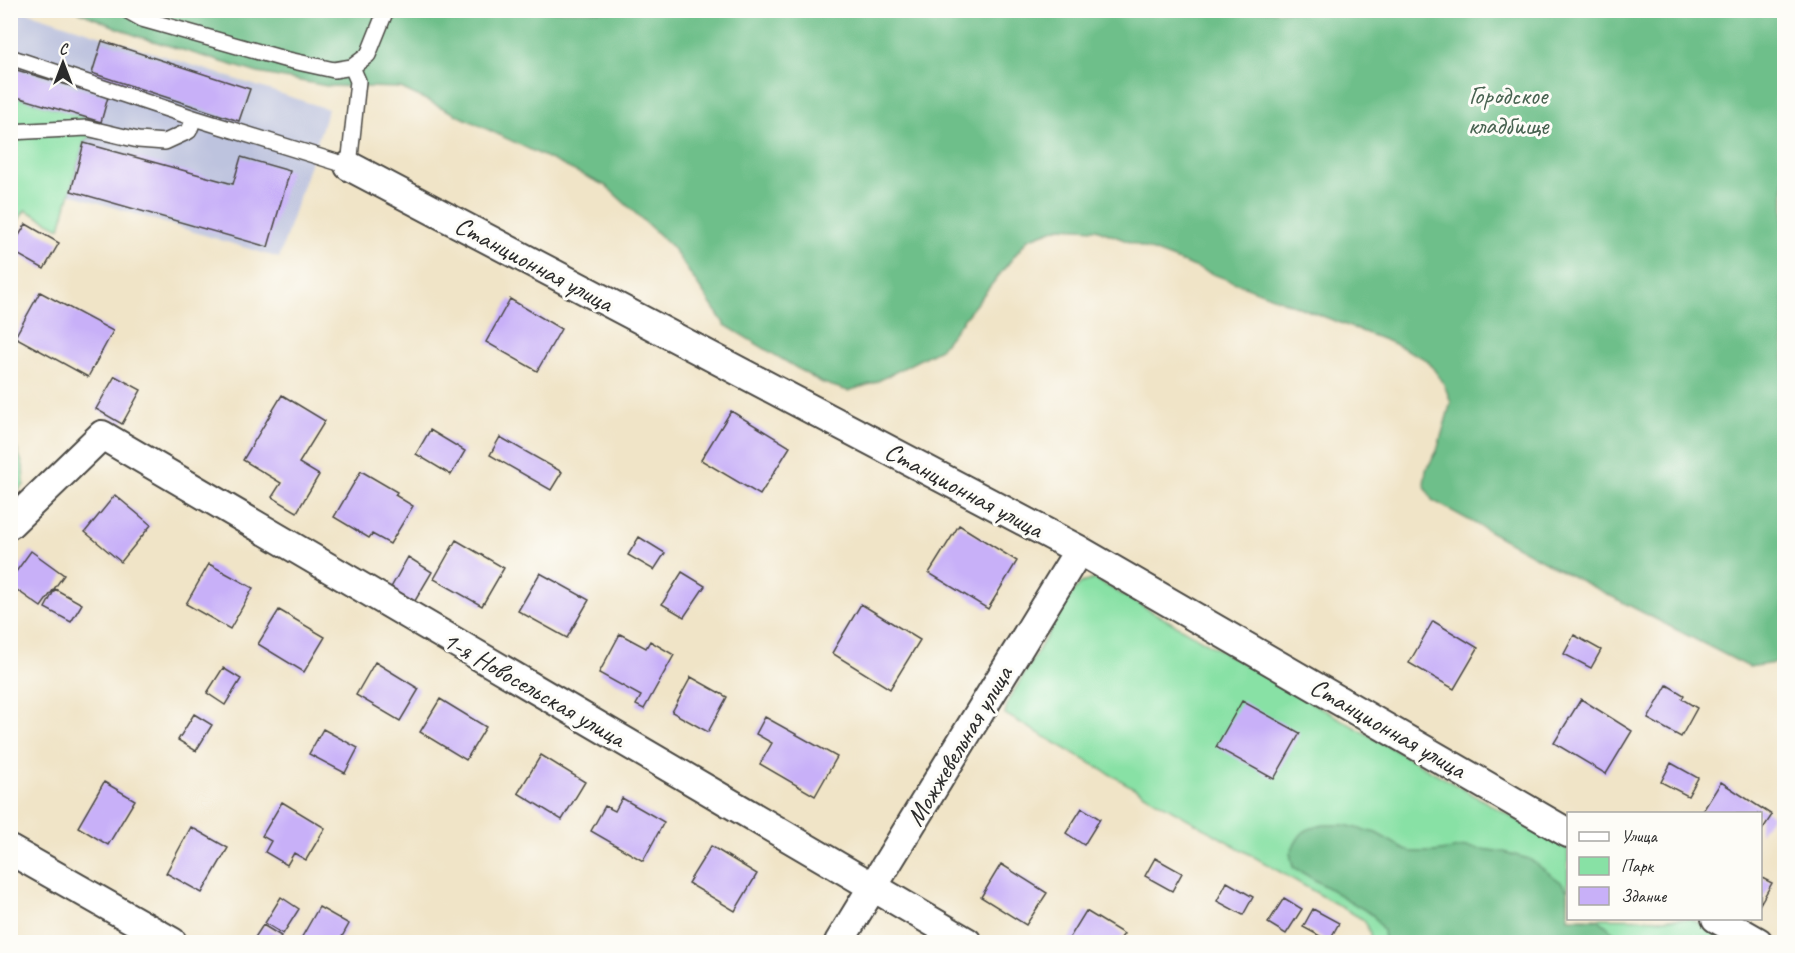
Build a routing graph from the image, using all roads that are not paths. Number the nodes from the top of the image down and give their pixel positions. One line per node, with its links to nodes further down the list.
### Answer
1 (126, 10): 4 (lane)
2 (386, 10): 4 (lane)
3 (10, 57): 5 (lane)
4 (352, 66): 7 (lane)
5 (194, 118): 6 (lane); 7 (lane)
6 (10, 132)
7 (349, 166): 9 (street, Станционная улица)
8 (10, 524): 12 (street, 1-я Новосельская улица)
9 (1079, 550): 10 (street, Станционная улица); 12 (street, Можжевельная улица)
10 (1567, 832)
11 (10, 850): 14 (street)
12 (873, 887): 15 (street, Можжевельная улица); 16 (street, 1-я Новосельская улица)
13 (1720, 920): 17 (street)
14 (172, 942)
15 (839, 942)
16 (967, 942)
17 (1758, 942)

